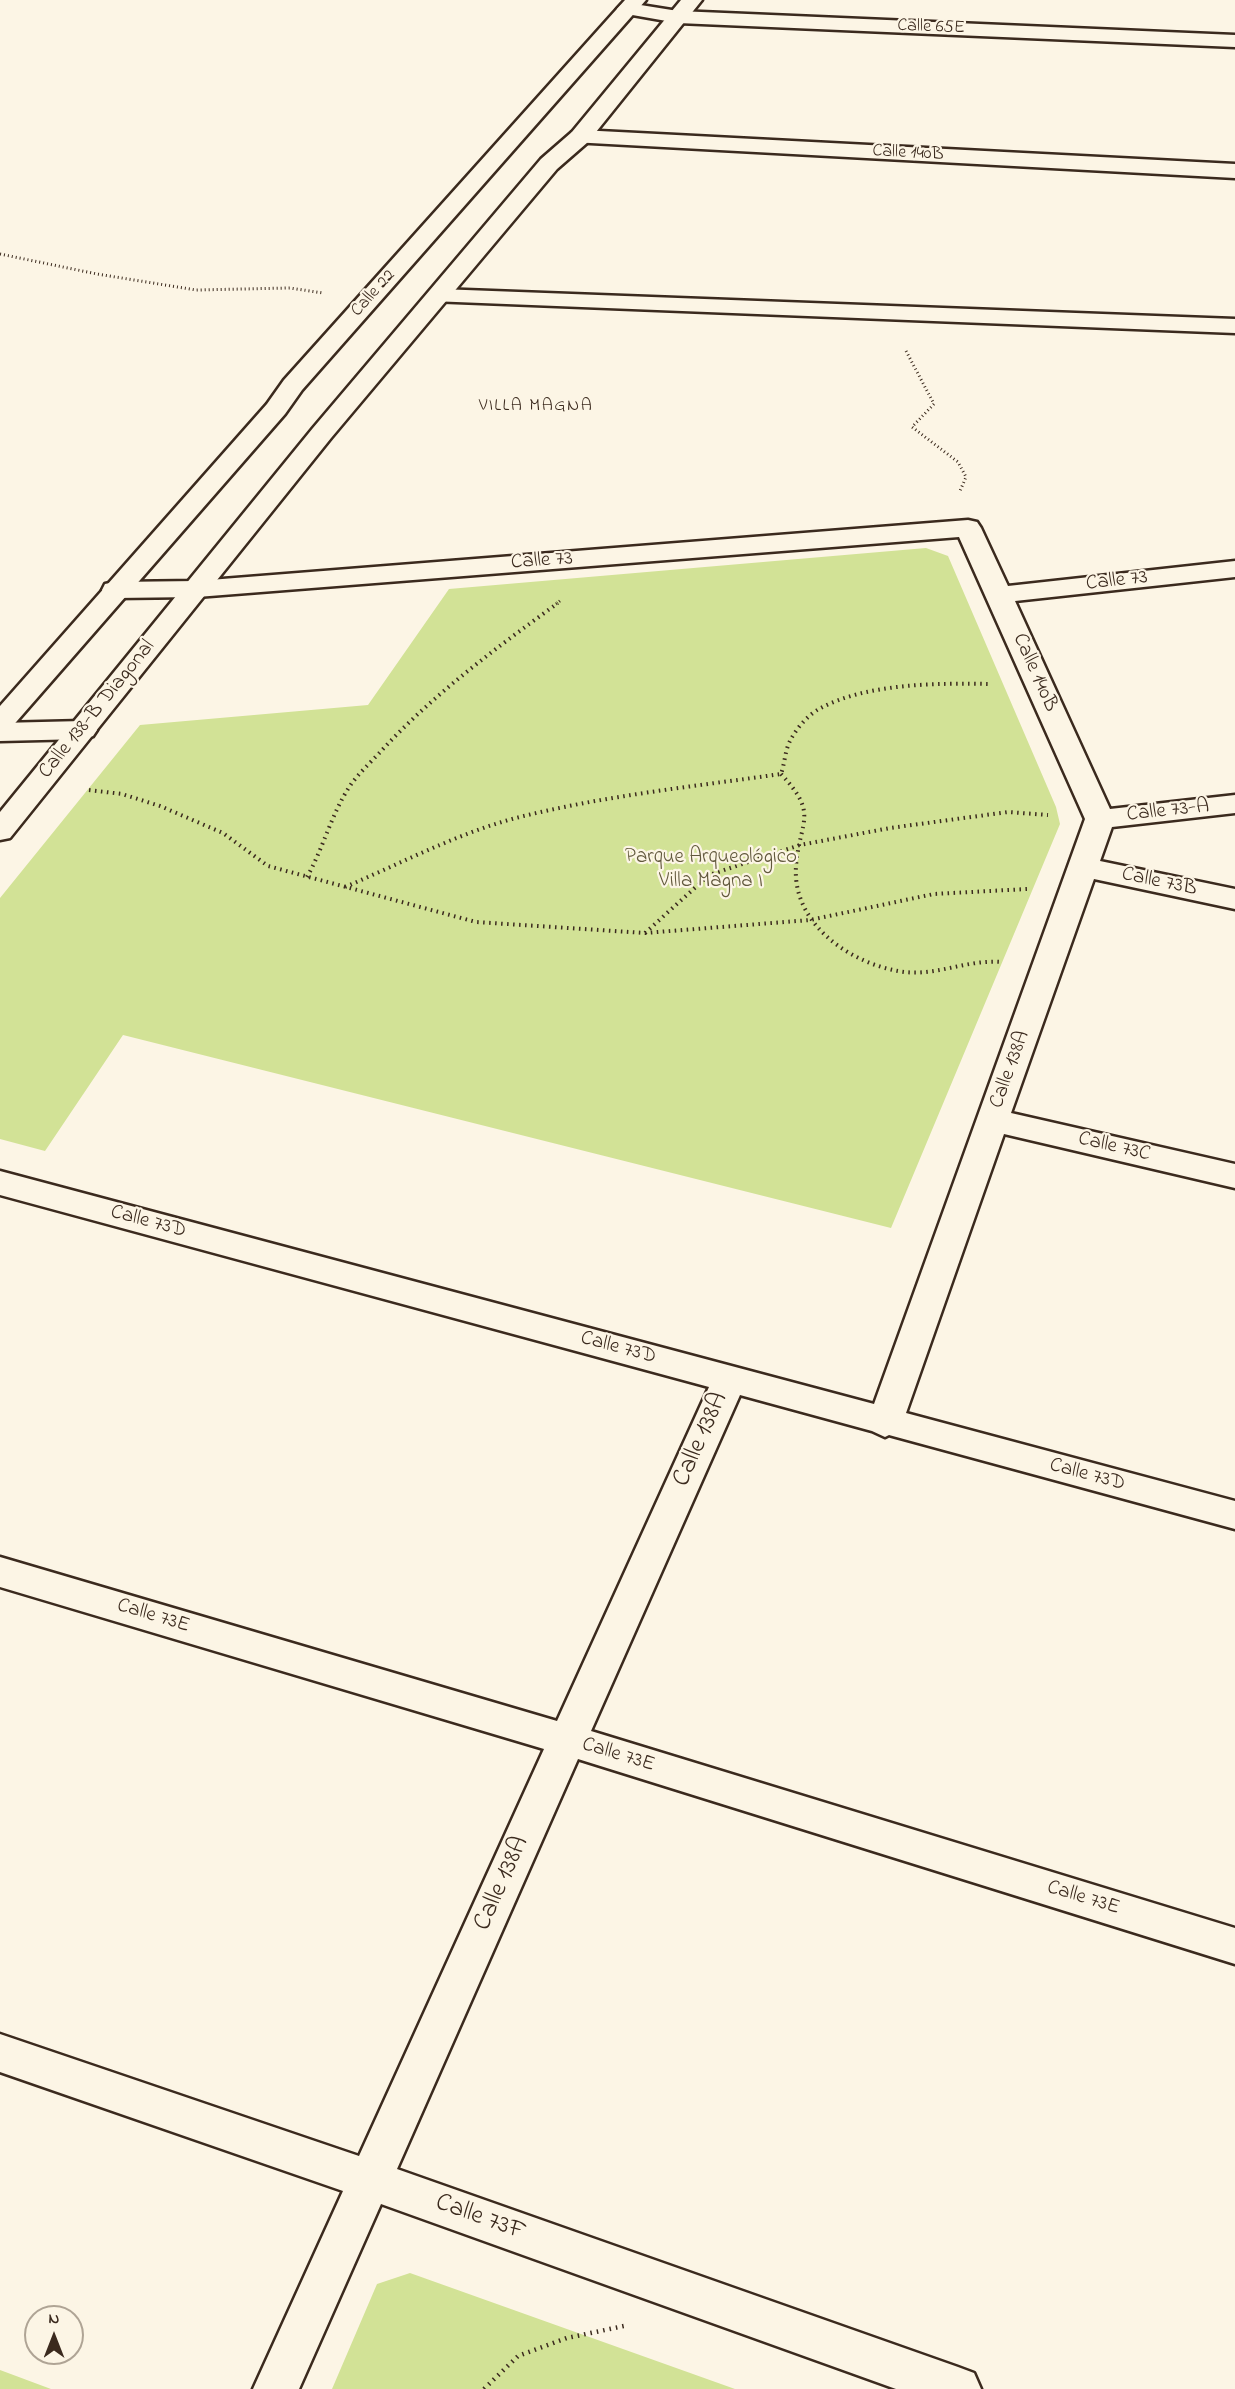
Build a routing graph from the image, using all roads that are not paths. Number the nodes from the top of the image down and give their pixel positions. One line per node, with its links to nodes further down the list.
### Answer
1 (692, 0): 3 (street)
2 (632, 4): 3 (street, Calle 65E); 12 (street, Calle 22)
3 (678, 17): 4 (street, Calle 65E); 5 (street)
4 (1235, 41)
5 (580, 137): 6 (street, Calle 140B); 7 (street)
6 (1235, 171)
7 (439, 296): 8 (street); 11 (street)
8 (1235, 326)
9 (956, 529): 11 (street, Calle 73); 13 (street, Calle 140B)
10 (1235, 569): 13 (street, Calle 73)
11 (197, 589): 12 (street, Calle 73); 15 (street, Calle 138-B Diagonal)
12 (115, 590): 14 (street)
13 (998, 595): 18 (street, Calle 140B)
14 (0, 723)
15 (83, 730): 16 (street); 19 (street, Calle 138-B Diagonal)
16 (0, 732)
17 (1235, 804): 18 (street, Calle 73-A)
18 (1100, 819): 20 (street, Calle 138A)
19 (0, 831)
20 (1083, 867): 21 (street, Calle 73B); 22 (street, Calle 138A)
21 (1235, 899)
22 (993, 1120): 23 (street, Calle 73C); 26 (street, Calle 138A)
23 (1235, 1176)
24 (0, 1183): 25 (street, Calle 73D)
25 (730, 1379): 26 (street, Calle 73D); 29 (street, Calle 138A)
26 (885, 1423): 27 (street, Calle 73D)
27 (1235, 1515)
28 (0, 1572): 29 (street, Calle 73E)
29 (568, 1740): 30 (street, Calle 73E); 32 (street, Calle 138A)
30 (1235, 1946)
31 (0, 2053): 32 (street, Calle 73F)
32 (370, 2180): 33 (street, Calle 138A); 34 (street, Calle 73F)
33 (276, 2389)
34 (958, 2389)

